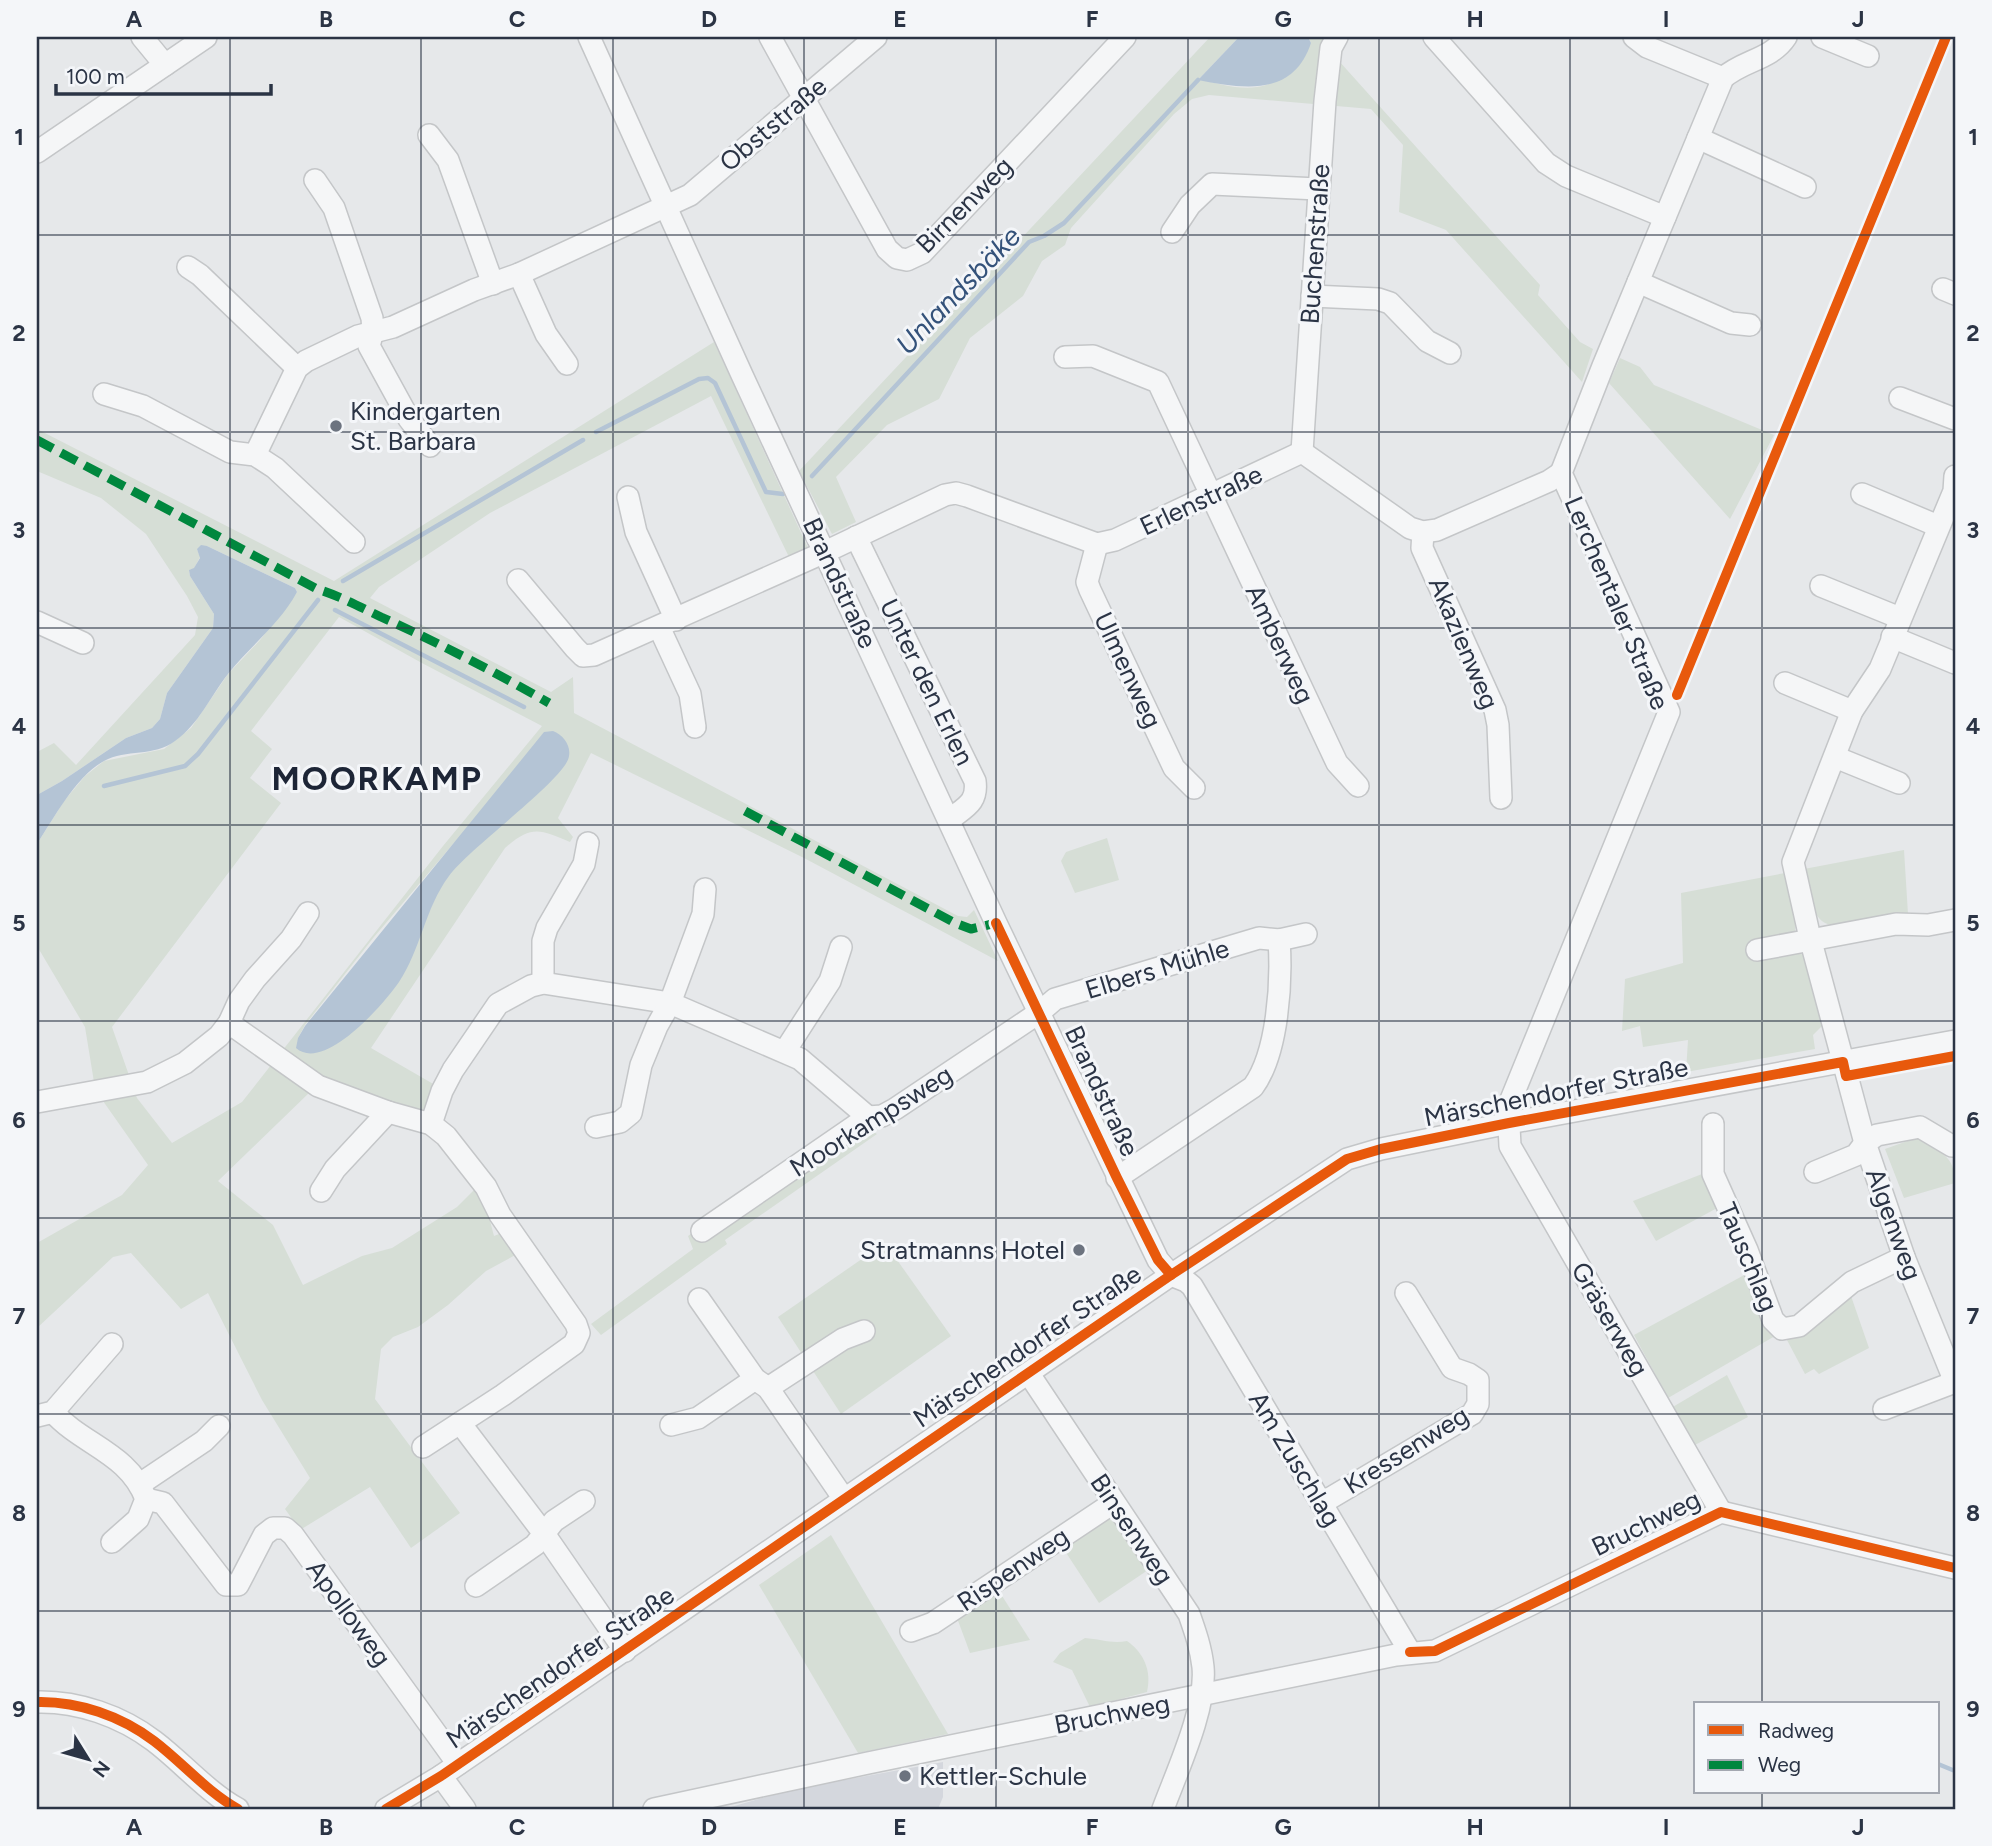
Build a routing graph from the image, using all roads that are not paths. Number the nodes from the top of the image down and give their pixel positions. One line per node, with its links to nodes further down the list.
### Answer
1 (142, 37): 13 (street)
2 (206, 37): 13 (street)
3 (589, 37): 22 (street, Brandstraße)
4 (770, 37): 15 (street)
5 (876, 37): 15 (street, Obststraße)
6 (1125, 37): 15 (street, Birnenweg)
7 (1337, 37): 21 (street, Buchenstraße)
8 (1434, 37): 23 (street)
9 (1634, 37): 14 (street)
10 (1786, 37): 14 (street)
11 (1822, 37): 12 (street)
12 (1868, 56)
13 (165, 65): 18 (street)
14 (1723, 78): 17 (street, Lerchentaler Straße)
15 (804, 98): 22 (street, Obststraße)
16 (429, 135): 28 (street)
17 (1698, 138): 20 (street); 23 (street, Lerchentaler Straße)
18 (37, 152)
19 (315, 180): 31 (street)
20 (1805, 187)
21 (1318, 189): 24 (street); 29 (street, Buchenstraße)
22 (668, 206): 26 (street, Obststraße); 52 (street, Brandstraße)
23 (1665, 217): 27 (street, Lerchentaler Straße)
24 (1172, 232)
25 (188, 267): 35 (street)
26 (519, 274): 28 (street, Obststraße); 34 (street)
27 (1638, 282): 30 (street); 42 (street, Lerchentaler Straße)
28 (493, 284): 31 (street, Obststraße)
29 (1312, 296): 32 (street); 40 (street, Buchenstraße)
30 (1750, 325)
31 (373, 331): 35 (street, Obststraße); 39 (street)
32 (1450, 353)
33 (1065, 356): 45 (street, Amberweg)
34 (567, 364)
35 (297, 368): 41 (street)
36 (104, 394): 41 (street)
37 (1900, 398): 38 (street)
38 (1955, 419)
39 (430, 446)
40 (1302, 452): 45 (street, Erlenstraße); 48 (street)
41 (255, 455): 50 (street)
42 (1561, 473): 48 (street); 88 (street, Lerchentaler Straße)
43 (1955, 476): 47 (street, Algenweg)
44 (1862, 494): 47 (street)
45 (1211, 496): 51 (street, Erlenstraße); 65 (street, Amberweg)
46 (628, 497): 56 (street)
47 (1947, 515): 57 (street, Algenweg)
48 (1423, 533): 67 (street, Akazienweg)
49 (856, 537): 51 (street); 52 (street); 68 (street, Unter den Erlen)
50 (354, 542)
51 (1097, 544): 66 (street, Ulmenweg)
52 (825, 552): 56 (street); 68 (street, Brandstraße)
53 (519, 580): 56 (street)
54 (1821, 586): 57 (street)
55 (37, 622): 58 (street)
56 (667, 624): 62 (street)
57 (1896, 628): 59 (street); 61 (street, Algenweg)
58 (83, 643)
59 (1955, 663)
60 (1785, 683): 61 (street)
61 (1852, 711): 63 (street, Algenweg)
62 (695, 727)
63 (1835, 757): 64 (street); 74 (street, Algenweg)
64 (1899, 783)
65 (1358, 786)
66 (1194, 788)
67 (1501, 798)
68 (948, 820): 80 (street, Brandstraße)
69 (588, 843): 78 (street)
70 (705, 888): 79 (street)
71 (308, 913): 81 (street)
72 (1955, 920): 74 (street)
73 (1306, 934): 75 (street, Elbers Mühle)
74 (1811, 939): 77 (street); 84 (street, Algenweg)
75 (1279, 940): 80 (street, Elbers Mühle); 95 (street)
76 (841, 947): 83 (street)
77 (1757, 950)
78 (543, 984): 79 (street); 89 (street)
79 (670, 1003): 83 (street); 91 (street)
80 (1040, 1012): 87 (street, Moorkampsweg); 95 (street, Brandstraße)
81 (229, 1023): 85 (street); 86 (street)
82 (1955, 1041): 84 (street, Märschendorfer Straße)
83 (785, 1051): 87 (street)
84 (1843, 1062): 88 (street, Märschendorfer Straße); 92 (street, Algenweg)
85 (37, 1102)
86 (388, 1112): 89 (street); 96 (street)
87 (868, 1117): 97 (street, Moorkampsweg)
88 (1509, 1123): 99 (street, Märschendorfer Straße); 118 (street, Gräserweg)
89 (431, 1124): 109 (street)
90 (1713, 1124): 98 (street, Tauschlag)
91 (596, 1127)
92 (1865, 1143): 93 (street); 94 (street); 98 (street, Algenweg)
93 (1955, 1145)
94 (1815, 1172)
95 (1117, 1178): 99 (street, Brandstraße)
96 (321, 1191)
97 (702, 1231)
98 (1904, 1257): 105 (street, Algenweg)
99 (1171, 1275): 104 (street, Märschendorfer Straße); 117 (street, Am Zuschlag)
100 (1406, 1293): 117 (street, Kressenweg)
101 (699, 1298): 106 (street)
102 (864, 1331): 106 (street)
103 (112, 1344): 108 (street)
104 (1029, 1374): 114 (street, Märschendorfer Straße); 116 (street, Binsenweg)
105 (1955, 1382): 107 (street, Algenweg)
106 (761, 1383): 110 (street); 114 (street)
107 (1884, 1409)
108 (45, 1414): 113 (street)
109 (460, 1423): 112 (street); 119 (street)
110 (671, 1425)
111 (219, 1426): 113 (street)
112 (423, 1447)
113 (143, 1492): 120 (street); 128 (street, Apolloweg)
114 (844, 1499): 124 (street, Märschendorfer Straße)
115 (584, 1501): 119 (street)
116 (1113, 1503): 123 (street, Rispenweg); 126 (street, Binsenweg)
117 (1322, 1503): 125 (street, Am Zuschlag)
118 (1721, 1512): 121 (street, Bruchweg); 125 (street, Bruchweg)
119 (545, 1535): 122 (street); 124 (street)
120 (112, 1542)
121 (1955, 1568)
122 (476, 1586)
123 (911, 1631)
124 (625, 1651): 128 (street, Märschendorfer Straße)
125 (1410, 1653): 126 (street, Bruchweg)
126 (1200, 1696): 132 (street, Bruchweg); 133 (street, Binsenweg)
127 (37, 1702): 129 (street)
128 (450, 1770): 130 (street, Märschendorfer Straße); 131 (street)
129 (238, 1809)
130 (386, 1809)
131 (465, 1809)
132 (654, 1809)
133 (1163, 1809)

